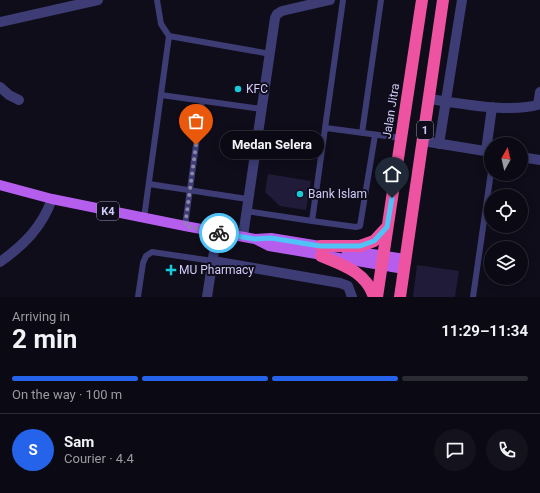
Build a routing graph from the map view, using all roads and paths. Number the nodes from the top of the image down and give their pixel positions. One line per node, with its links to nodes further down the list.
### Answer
1 (98, 0): 9 (street)
2 (157, 0): 10 (lane)
3 (330, 0): 11 (street)
4 (344, 0): 22 (lane)
5 (381, 0): 23 (lane)
6 (422, 0): 26 (highway, Jalan Jitra / 1)
7 (443, 0): 15 (highway, 1)
8 (462, 0): 18 (street)
9 (0, 22)
10 (169, 36): 11 (lane); 14 (lane)
11 (271, 54): 21 (street)
12 (0, 88): 16 (street)
13 (540, 92): 19 (street)
14 (161, 95): 17 (lane); 33 (lane)
15 (429, 99): 18 (street); 27 (highway, 1)
16 (19, 100)
17 (202, 101): 21 (lane); 35 (lane)
18 (446, 102): 20 (street); 28 (street)
19 (539, 104): 20 (street)
20 (492, 107): 25 (street)
21 (262, 109): 37 (street)
22 (326, 128): 23 (lane); 40 (lane)
23 (362, 133): 24 (lane)
24 (375, 135): 26 (lane); 40 (lane)
25 (489, 137)
26 (401, 138): 42 (highway, Jalan Jitra / 1)
27 (423, 141): 28 (street); 49 (highway, 1)
28 (439, 144): 29 (street)
29 (484, 151)
30 (528, 158): 31 (street)
31 (540, 160)
32 (490, 181): 56 (lane)
33 (150, 184): 35 (lane); 39 (lane)
34 (0, 185): 36 (main road, K4)
35 (190, 189): 37 (lane); 41 (lane)
36 (52, 199): 39 (main road, K4); 48 (street)
37 (247, 199): 38 (street)
38 (246, 211): 40 (lane); 44 (street)
39 (144, 218): 41 (main road, K4)
40 (312, 221)
41 (185, 226): 43 (main road, K4)
42 (387, 227): 45 (highway); 47 (highway, Jalan Jitra / 1)
43 (217, 232): 44 (main road, K4); 46 (street)
44 (242, 236): 45 (main road, K4)
45 (320, 251): 47 (main road, K4); 53 (highway)
46 (213, 261): 50 (lane); 51 (street); 52 (street)
47 (382, 261): 49 (main road, K4); 54 (highway, Jalan Jitra / 1)
48 (0, 262)
49 (405, 264): 55 (highway, 1)
50 (138, 297)
51 (207, 297)
52 (352, 297)
53 (374, 297)
54 (377, 297)
55 (400, 297)
56 (473, 297)

